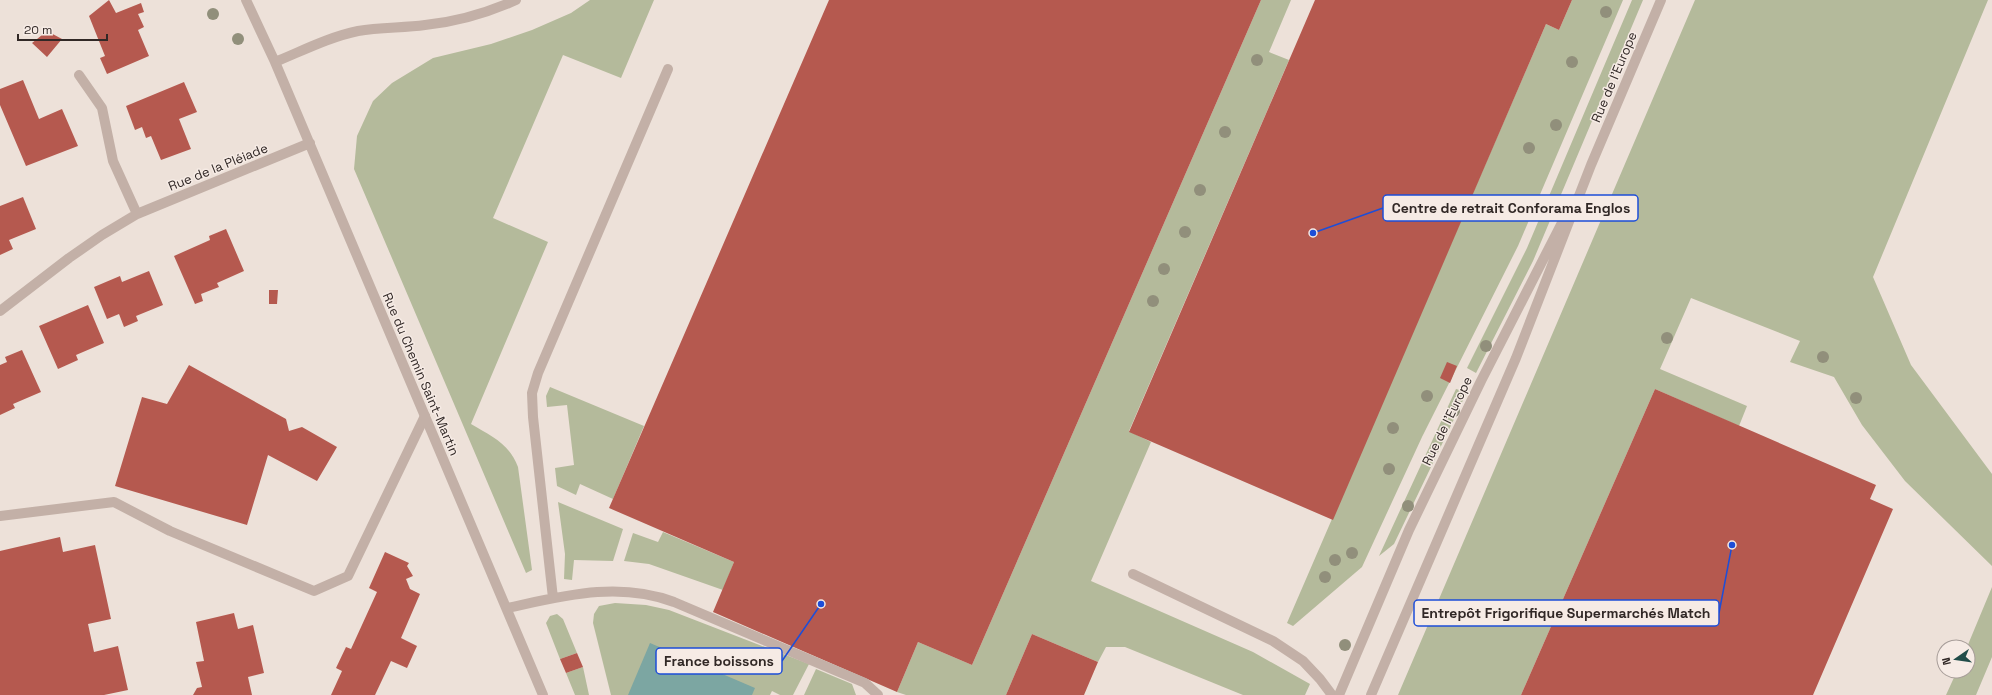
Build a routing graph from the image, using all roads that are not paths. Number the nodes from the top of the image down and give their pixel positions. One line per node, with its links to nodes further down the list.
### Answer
1 (246, 0): 4 (street, Rue du Chemin Saint-Martin)
2 (516, 0): 4 (street)
3 (1661, 0): 8 (street, Rue de l'Europe)
4 (275, 62): 7 (street, Rue du Chemin Saint-Martin)
5 (668, 69): 14 (street)
6 (79, 75): 9 (street)
7 (310, 143): 9 (street, Rue de la Pléiade); 11 (street, Rue du Chemin Saint-Martin)
8 (1591, 165): 19 (street, Rue de l'Europe); 20 (street, Rue de l'Europe)
9 (137, 214): 10 (street, Rue de la Pléiade)
10 (0, 311)
11 (425, 416): 12 (street); 15 (street, Rue du Chemin Saint-Martin)
12 (0, 516)
13 (1133, 574): 18 (street)
14 (553, 598): 15 (street); 17 (street)
15 (507, 608): 16 (street, Rue du Chemin Saint-Martin)
16 (543, 695)
17 (878, 695)
18 (1332, 695)
19 (1338, 695)
20 (1371, 695)

